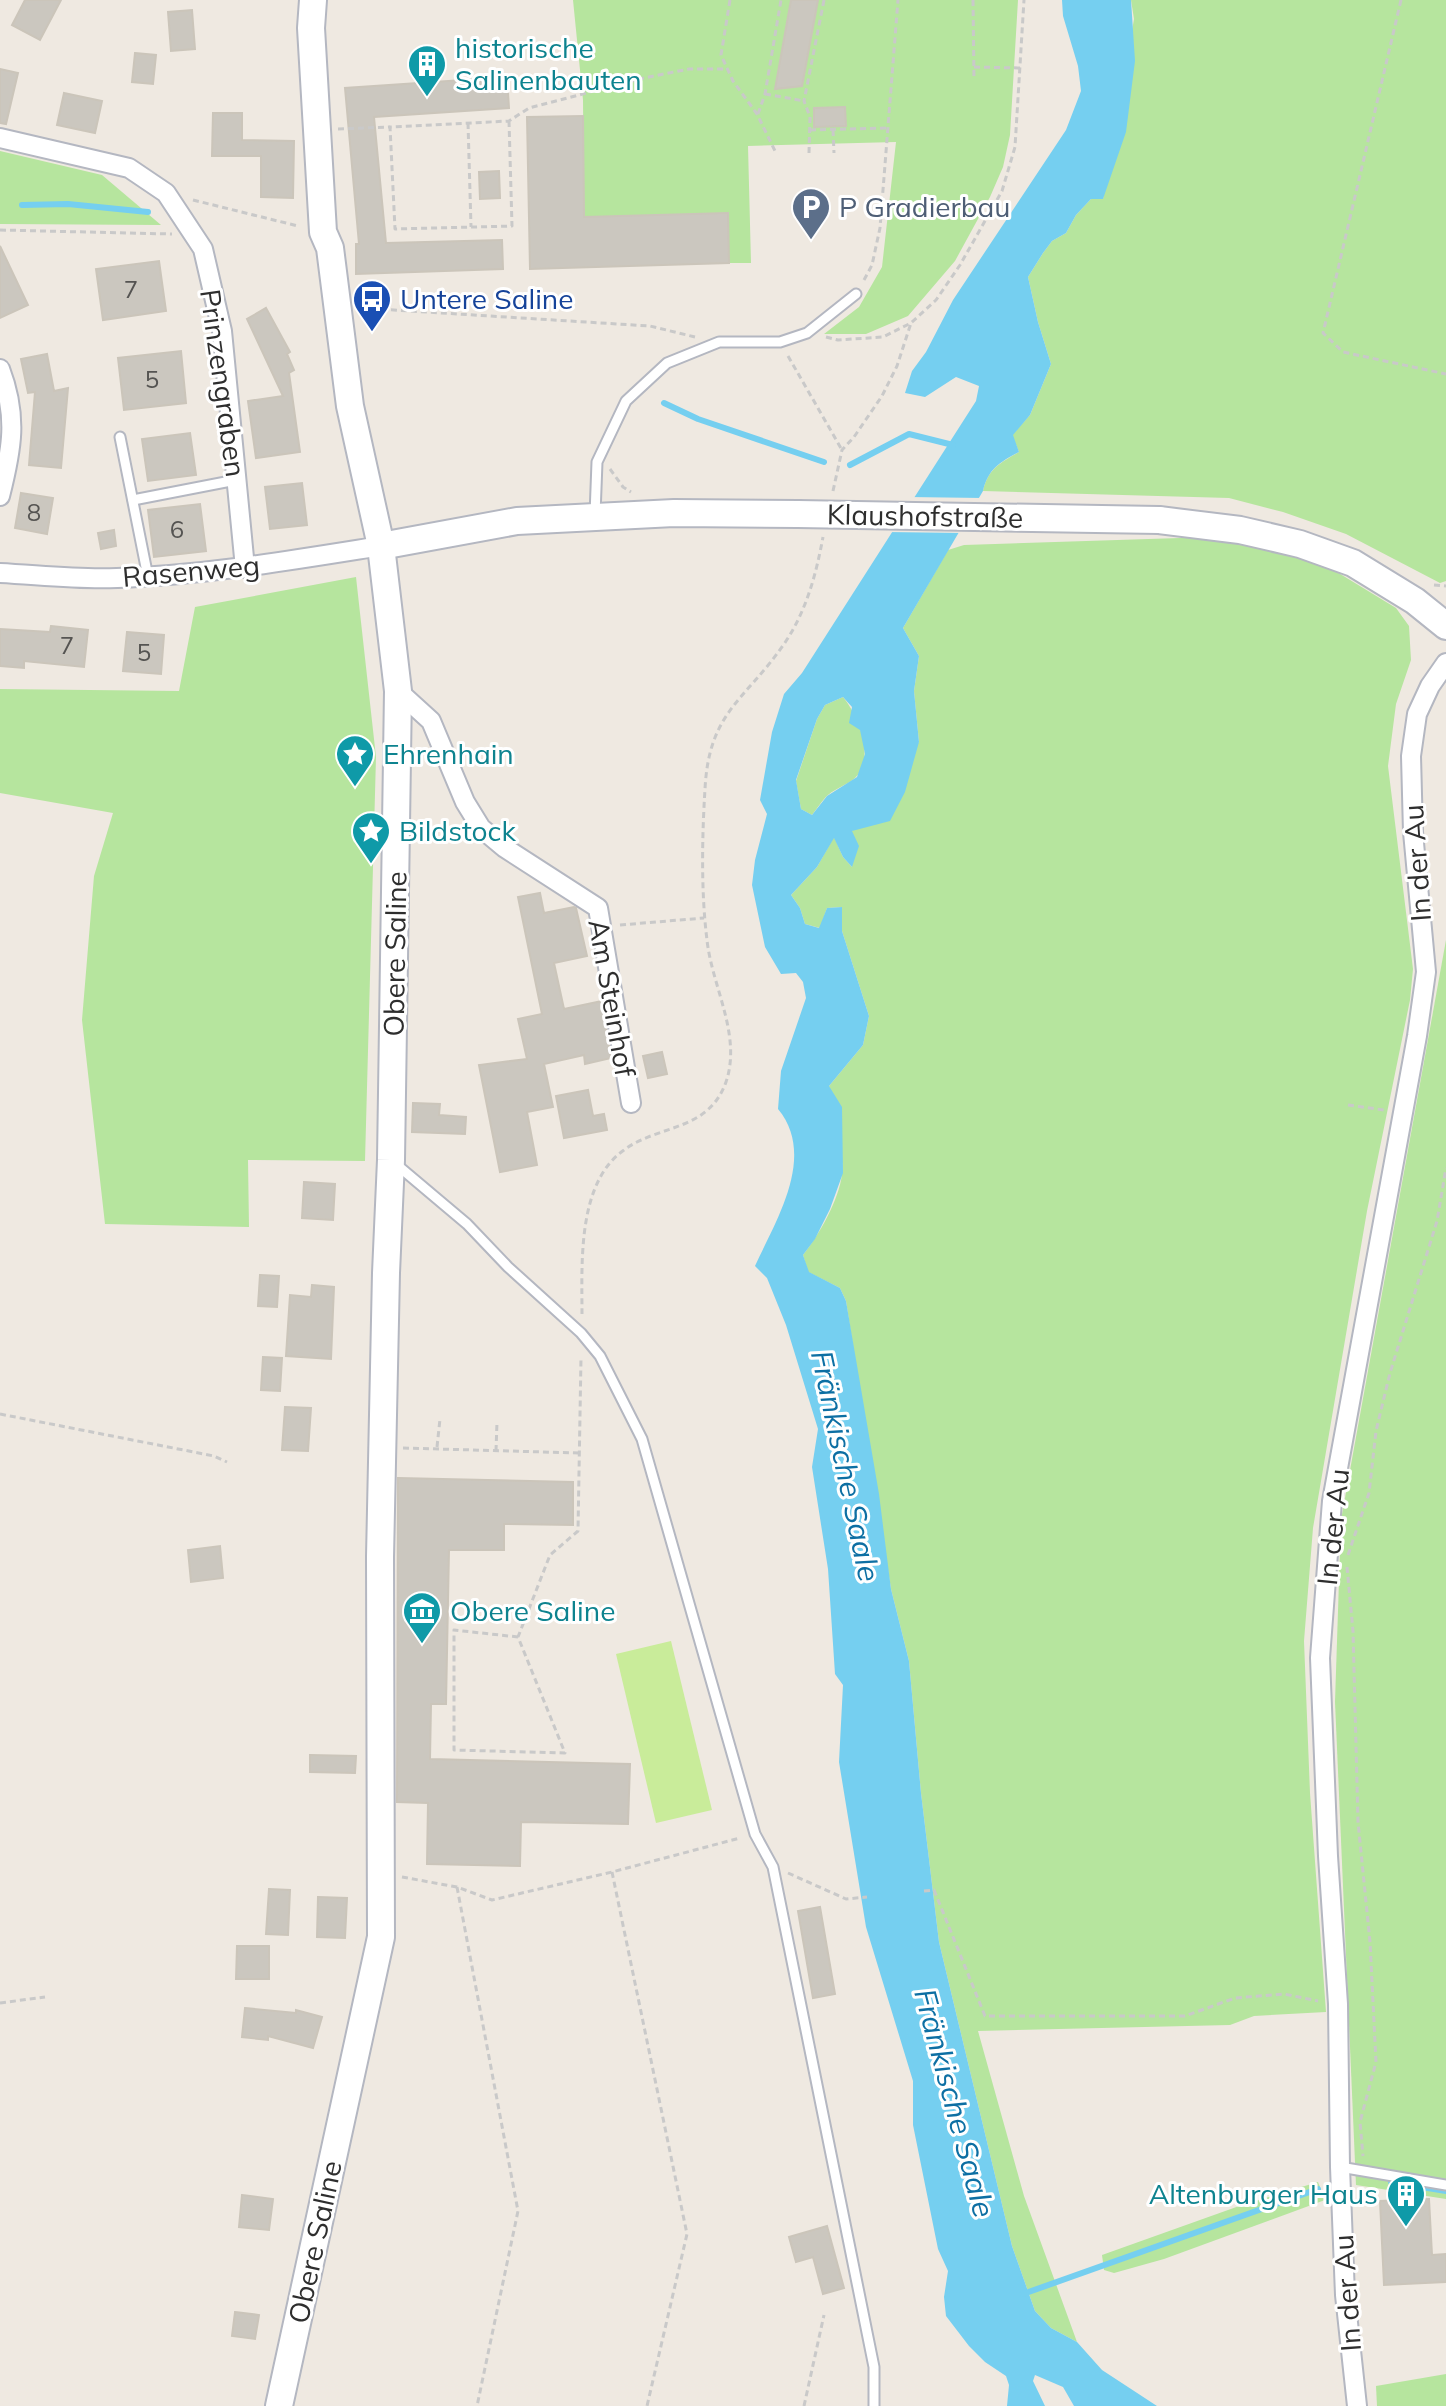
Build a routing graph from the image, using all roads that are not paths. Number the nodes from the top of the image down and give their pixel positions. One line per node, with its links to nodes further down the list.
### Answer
1 (313, 0): 10 (main road)
2 (0, 138): 6 (street, Prinzengraben)
3 (856, 294): 9 (lane)
4 (0, 369): 7 (street)
5 (120, 437): 8 (lane)
6 (236, 480): 8 (lane); 11 (street, Prinzengraben)
7 (0, 496)
8 (133, 500): 13 (lane)
9 (595, 515): 10 (main road, Klaushofstraße); 14 (main road, Klaushofstraße, bridge)
10 (381, 546): 11 (street, Rasenweg); 16 (main road)
11 (245, 568): 13 (street, Rasenweg)
12 (0, 573): 13 (street, Rasenweg)
13 (148, 577)
14 (1446, 626)
15 (1446, 663): 19 (street, In der Au)
16 (398, 691): 17 (street, Am Steinhof); 18 (main road, Obere Saline)
17 (631, 1103)
18 (391, 1160): 21 (main road, Obere Saline); 22 (lane)
19 (1340, 2167): 20 (lane); 23 (street, In der Au)
20 (1446, 2185)
21 (279, 2406)
22 (874, 2406)
23 (1357, 2406)

